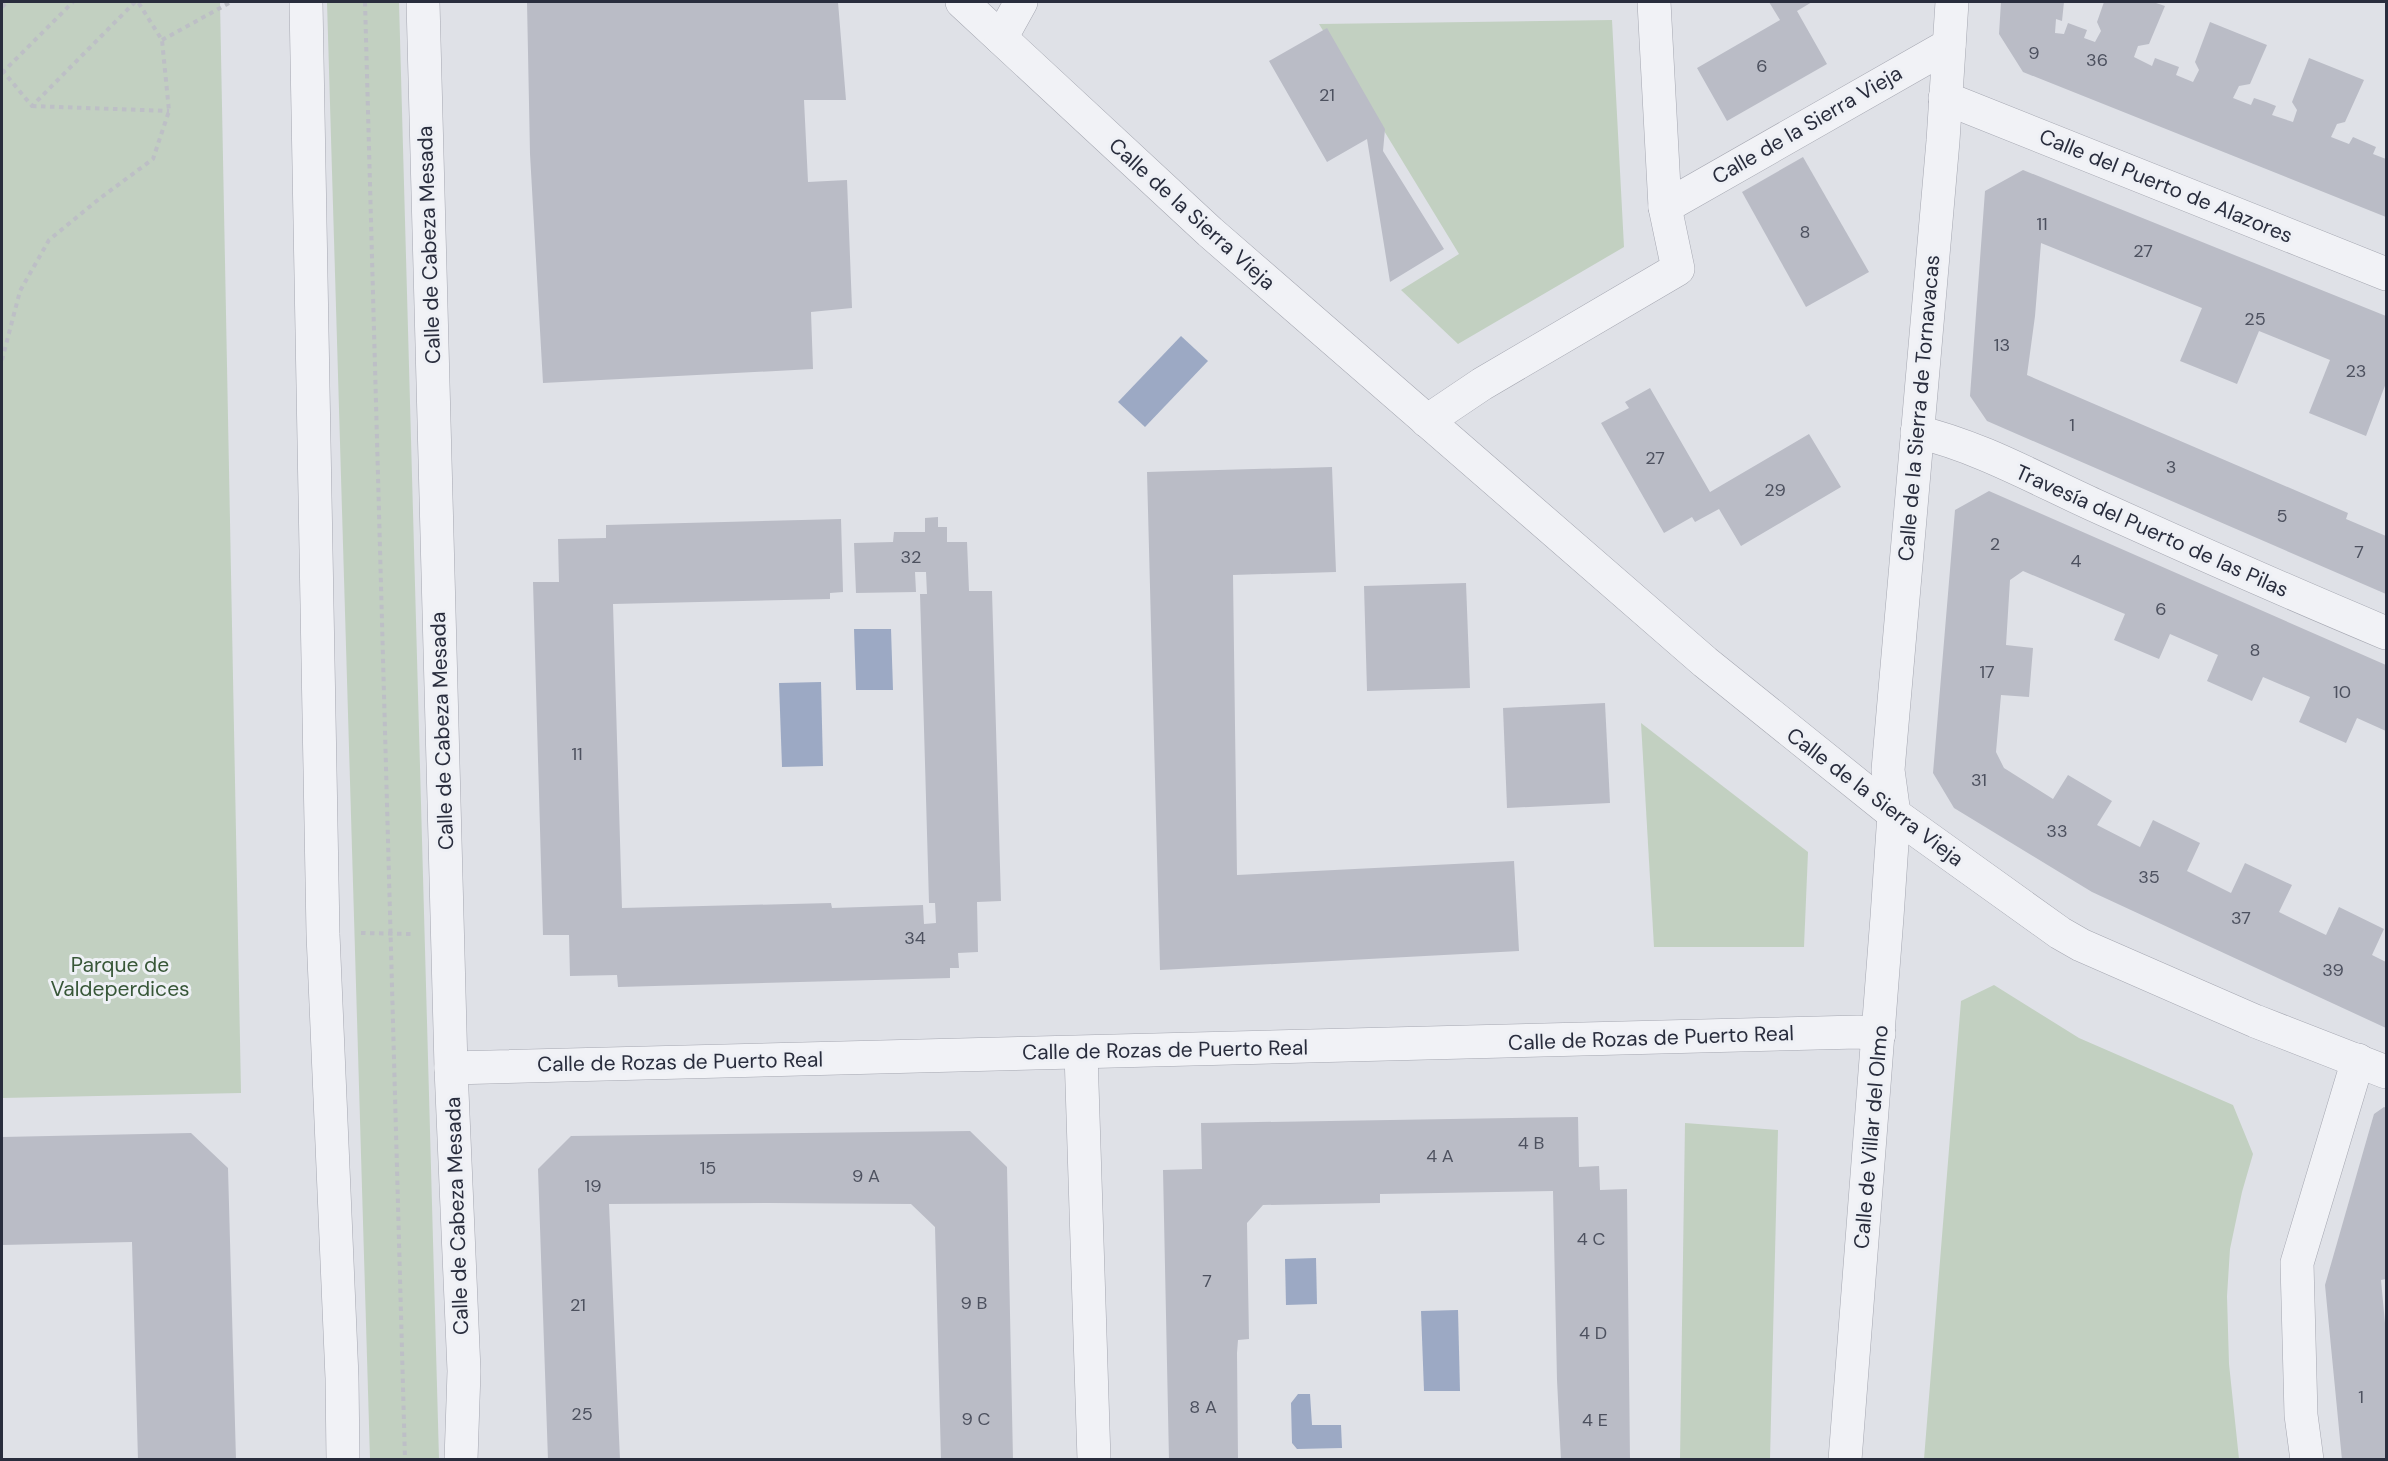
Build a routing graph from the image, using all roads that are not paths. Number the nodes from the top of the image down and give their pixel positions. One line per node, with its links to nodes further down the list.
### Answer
1 (306, 2): 20 (street)
2 (423, 2): 19 (street, Calle de Cabeza Mesada)
3 (962, 2): 7 (street, Calle de la Sierra Vieja)
4 (1021, 2): 7 (street)
5 (1654, 2): 10 (street)
6 (1952, 2): 8 (street, Calle de la Sierra de Tornavacas)
7 (1001, 38): 12 (street, Calle de la Sierra Vieja)
8 (1949, 45): 9 (street, Calle de la Sierra de Tornavacas); 10 (street, Calle de la Sierra Vieja)
9 (1945, 98): 11 (street, Calle del Puerto de Alazores); 13 (street, Calle de la Sierra de Tornavacas)
10 (1665, 207): 12 (street)
11 (2386, 274)
12 (1427, 421): 15 (street, Calle de la Sierra Vieja)
13 (1917, 432): 14 (street, Travesía del Puerto de las Pilas); 15 (street, Calle de la Sierra de Tornavacas)
14 (2386, 633)
15 (1894, 814): 16 (street, Calle de Villar del Olmo); 18 (street, Calle de la Sierra Vieja)
16 (1880, 1034): 17 (street, Calle de Rozas de Puerto Real); 23 (street, Calle de Villar del Olmo)
17 (1081, 1053): 19 (street, Calle de Rozas de Puerto Real); 22 (street)
18 (2372, 1066): 24 (street)
19 (451, 1068): 21 (street, Calle de Cabeza Mesada)
20 (343, 1460)
21 (462, 1460)
22 (1094, 1460)
23 (1845, 1460)
24 (2307, 1460)

